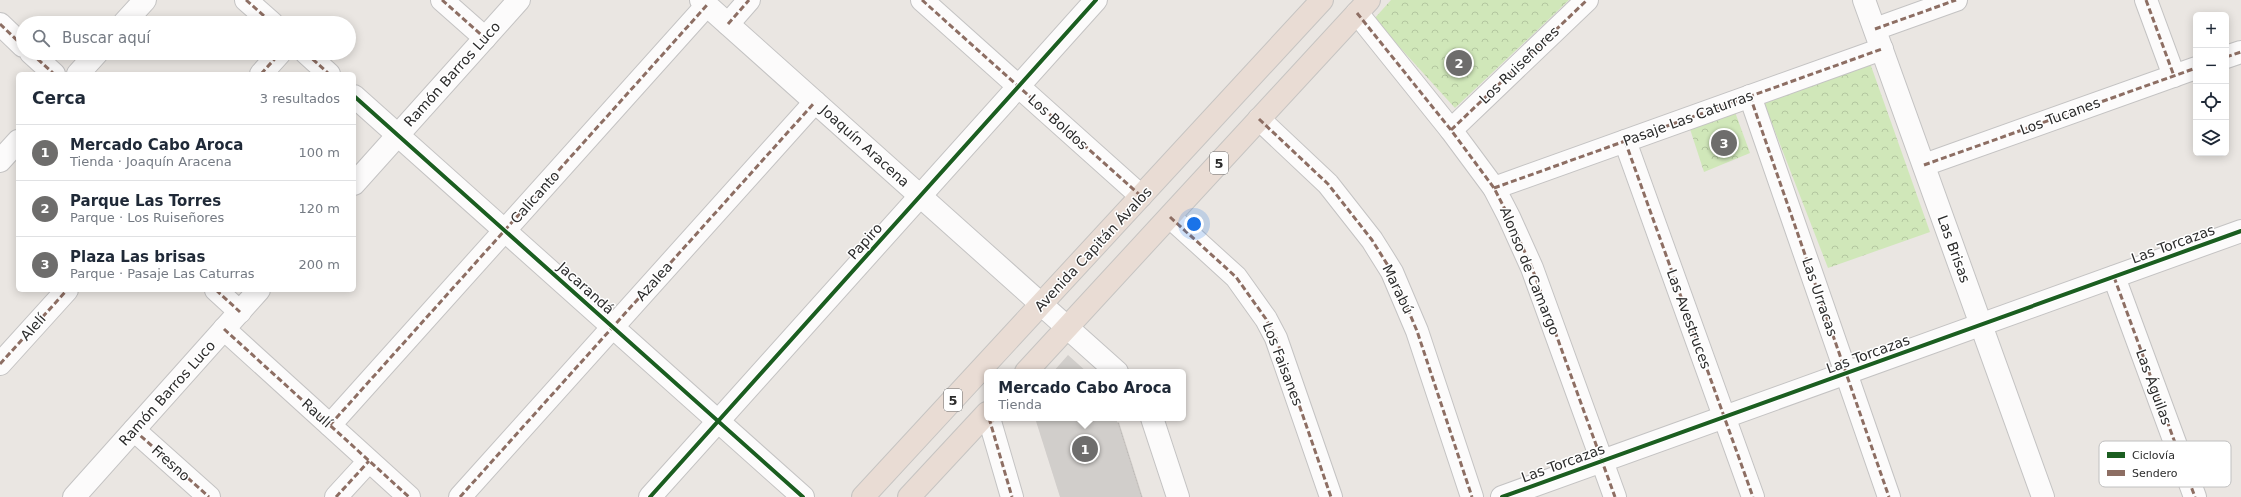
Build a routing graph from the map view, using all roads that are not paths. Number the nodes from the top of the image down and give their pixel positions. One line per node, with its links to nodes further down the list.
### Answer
1 (145, 0): 15 (street)
2 (246, 0): 16 (street)
3 (442, 0): 20 (street)
4 (519, 0): 20 (street, Ramón Barros Luco)
5 (749, 0): 18 (street)
6 (923, 0): 35 (street, Los Boldos)
7 (1096, 0): 35 (street, Papiro)
8 (1322, 0): 49 (highway, Avenida Capitán Ávalos / 5)
9 (1587, 0): 40 (street, Los Ruiseñores)
10 (1864, 0): 19 (street, Las Brisas)
11 (1956, 0): 19 (street)
12 (2146, 0): 34 (street)
13 (704, 2): 18 (street, Joaquín Aracena); 51 (street, Calicanto)
14 (1363, 7): 39 (highway, 5); 40 (street, Alonso de Camargo)
15 (130, 16)
16 (264, 16)
17 (0, 24): 21 (street)
18 (728, 24): 38 (street, Joaquín Aracena)
19 (1875, 29): 22 (street, Las Brisas)
20 (485, 38): 41 (street, Ramón Barros Luco)
21 (16, 39)
22 (1882, 49): 36 (street, Pasaje Las Caturras); 45 (street, Las Brisas)
23 (2241, 52): 24 (street)
24 (2229, 56)
25 (39, 60): 30 (street)
26 (91, 60): 31 (street)
27 (274, 60): 32 (street)
28 (314, 60): 33 (street)
29 (2193, 69): 34 (street, Los Tucanes)
30 (52, 72)
31 (80, 72)
32 (263, 72)
33 (327, 72)
34 (2174, 76): 45 (street, Los Tucanes)
35 (1018, 87): 48 (street, Papiro); 49 (street, Los Boldos)
36 (1750, 96): 42 (street, Pasaje Las Caturras); 66 (street, Las Urracas)
37 (356, 98): 41 (street, Jacarandá)
38 (815, 102): 48 (street, Joaquín Aracena); 61 (street, Azalea)
39 (1259, 119): 50 (highway, 5); 90 (street, Marabú)
40 (1451, 130): 47 (street, Alonso de Camargo)
41 (398, 136): 46 (street, Ramón Barros Luco); 51 (street, Jacarandá)
42 (1625, 141): 47 (street, Pasaje Las Caturras); 68 (street, Las Avestruces)
43 (16, 143): 44 (street)
44 (0, 161)
45 (1924, 165): 59 (street, Las Brisas)
46 (356, 182)
47 (1494, 188): 76 (street, Alonso de Camargo)
48 (921, 195): 57 (street, Joaquín Aracena); 69 (street, Papiro)
49 (1141, 196): 57 (highway, Avenida Capitán Ávalos / 5)
50 (1170, 216): 60 (highway, 5); 89 (street, Los Faisanes)
51 (505, 231): 61 (street, Jacarandá); 72 (street, Calicanto)
52 (2241, 231): 53 (street, Las Torcazas)
53 (2114, 277): 59 (street, Las Torcazas); 74 (street, Las Águilas)
54 (65, 292): 63 (street, Alelí)
55 (218, 292): 58 (street)
56 (257, 292): 58 (street, Ramón Barros Luco)
57 (1042, 304): 60 (street, Joaquín Aracena); 85 (highway, Avenida Capitán Ávalos / 5)
58 (240, 312): 62 (street, Ramón Barros Luco)
59 (1981, 325): 66 (street, Las Torcazas); 95 (street, Las Brisas)
60 (1068, 326): 64 (highway, 5); 65 (street, Joaquín Aracena)
61 (613, 327): 69 (street, Jacarandá); 82 (street, Azalea)
62 (224, 330): 72 (street, Raulí); 73 (street, Ramón Barros Luco)
63 (0, 364)
64 (1029, 369)
65 (1114, 369)
66 (1846, 373): 68 (street, Las Torcazas); 94 (street, Las Urracas)
67 (984, 416): 86 (highway, 5)
68 (1724, 417): 76 (street, Las Torcazas); 93 (street, Las Avestruces)
69 (718, 421): 83 (street, Papiro); 84 (street, Jacarandá)
70 (990, 421): 87 (street)
71 (1153, 421): 88 (street)
72 (330, 425): 75 (street, Raulí)
73 (134, 430): 78 (street, Ramón Barros Luco); 79 (street, Fresno)
74 (2174, 441)
75 (369, 460): 80 (street); 81 (street, Raulí)
76 (1602, 461): 91 (street, Las Torcazas); 92 (street, Alonso de Camargo)
77 (2191, 487): 96 (street, Las Águilas)
78 (74, 497)
79 (209, 497)
80 (336, 497)
81 (409, 497)
82 (460, 497)
83 (650, 497)
84 (803, 497)
85 (863, 497)
86 (909, 497)
87 (1012, 497)
88 (1178, 497)
89 (1331, 497)
90 (1472, 497)
91 (1502, 497)
92 (1615, 497)
93 (1753, 497)
94 (1889, 497)
95 (2043, 497)
96 (2195, 497)

